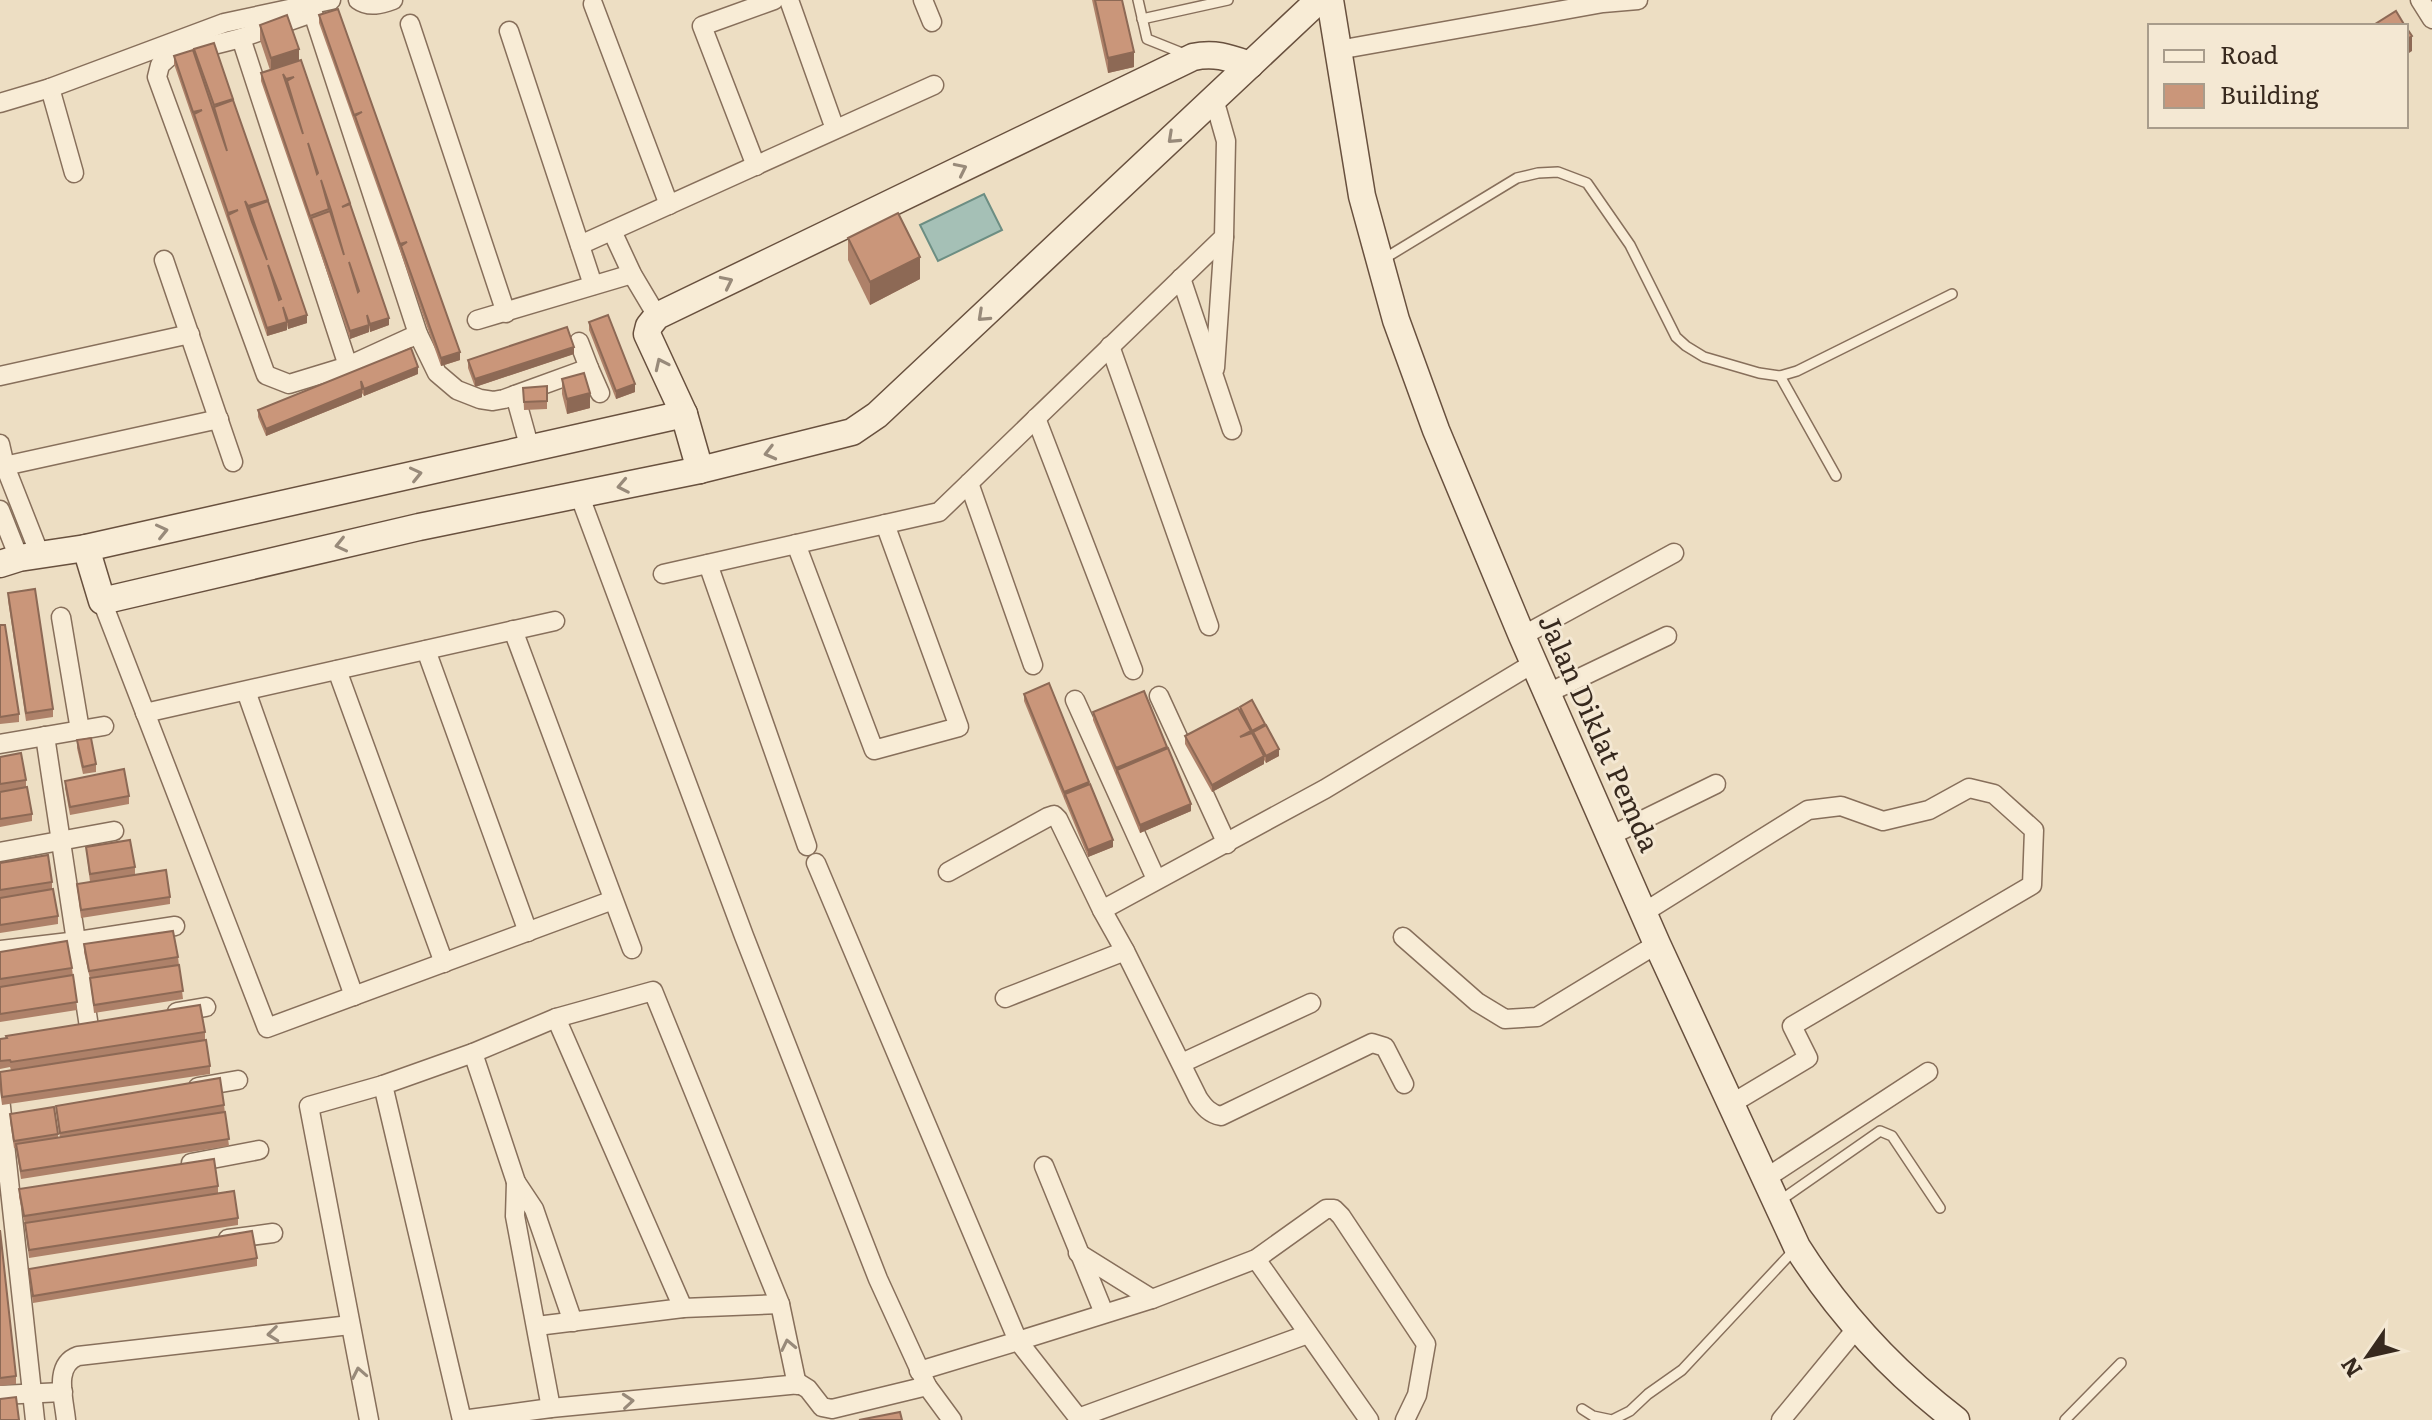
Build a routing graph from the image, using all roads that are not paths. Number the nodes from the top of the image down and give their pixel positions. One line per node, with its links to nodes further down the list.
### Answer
1 (331, 0): 14 (street)
2 (358, 0): 3 (street)
3 (393, 0)
4 (774, 0): 29 (street)
5 (789, 0): 28 (street)
6 (923, 0): 17 (street)
7 (1138, 0): 15 (lane)
8 (1228, 0): 15 (lane)
9 (1319, 0): 23 (street)
10 (1330, 0): 21 (street, Jalan Diklat Pemda)
11 (1638, 0): 21 (street)
12 (2420, 0): 16 (street)
13 (593, 4): 31 (street)
14 (311, 8): 20 (street); 25 (street); 45 (street)
15 (1142, 19): 22 (lane)
16 (2432, 19)
17 (932, 22)
18 (410, 24): 41 (street)
19 (509, 31): 34 (street)
20 (241, 38): 48 (street); 48 (street)
21 (1338, 50): 36 (street, Jalan Diklat Pemda)
22 (1193, 57): 23 (street); 42 (street, one-way to 22)
23 (1250, 65): 26 (street)
24 (934, 85): 28 (street)
25 (50, 88): 27 (street); 30 (street)
26 (1214, 99): 33 (street); 62 (street, one-way to 62)
27 (0, 103)
28 (835, 129): 29 (street)
29 (756, 166): 31 (street)
30 (74, 173)
31 (669, 205): 32 (street)
32 (612, 231): 34 (street); 37 (street)
33 (1224, 237): 38 (street); 52 (street)
34 (580, 245): 39 (street)
35 (164, 260): 44 (street)
36 (1381, 261): 51 (lane); 80 (street, Jalan Diklat Pemda)
37 (632, 274): 39 (street); 42 (street)
38 (1181, 278): 47 (street); 52 (street)
39 (593, 285): 41 (street)
40 (1952, 294): 51 (lane)
41 (506, 313): 43 (street)
42 (657, 316): 57 (street, one-way to 42)
43 (477, 320)
44 (190, 334): 50 (street); 56 (street)
45 (418, 334): 48 (street); 54 (street)
46 (579, 342): 49 (street)
47 (1110, 346): 55 (street); 78 (street)
48 (348, 366)
49 (589, 368): 53 (street); 54 (street)
50 (0, 376)
51 (1780, 376): 64 (lane)
52 (1215, 378): 58 (street)
53 (600, 393)
54 (515, 395): 60 (street)
55 (1036, 418): 65 (street); 86 (street)
56 (219, 419): 61 (street); 63 (street)
57 (685, 419): 60 (street); 62 (street)
58 (1232, 430)
59 (0, 444): 63 (street)
60 (530, 449): 71 (street, one-way to 60)
61 (233, 462)
62 (698, 464): 66 (street, one-way to 66)
63 (2, 466): 72 (street)
64 (1836, 476)
65 (969, 483): 68 (street); 84 (street)
66 (579, 494): 75 (street, one-way to 75); 158 (street)
67 (0, 510): 72 (street)
68 (885, 524): 69 (street); 69 (street)
69 (796, 544): 73 (street)
70 (1674, 553): 80 (street)
71 (88, 554): 72 (street); 75 (street)
72 (20, 559)
73 (708, 564): 74 (street); 101 (street)
74 (663, 574)
75 (100, 596): 91 (street)
76 (61, 617): 93 (street)
77 (555, 621): 79 (street)
78 (1209, 626)
79 (513, 630): 82 (street); 106 (street)
80 (1522, 636): 83 (street, Jalan Diklat Pemda)
81 (1667, 636): 88 (street)
82 (426, 650): 85 (street); 110 (street)
83 (1534, 663): 88 (street, Jalan Diklat Pemda); 100 (street)
84 (1033, 665)
85 (337, 670): 87 (street); 117 (street)
86 (1133, 670)
87 (246, 691): 91 (street); 118 (street)
88 (1548, 693): 98 (street, Jalan Diklat Pemda)
89 (1159, 696): 100 (street)
90 (1075, 700): 105 (street)
91 (145, 713): 118 (street)
92 (104, 726): 93 (street)
93 (80, 730): 94 (street)
94 (45, 736): 95 (street); 99 (street)
95 (0, 744)
96 (1716, 784): 98 (street)
97 (114, 831): 99 (street)
98 (1610, 836): 108 (street, Jalan Diklat Pemda)
99 (62, 841): 102 (street); 112 (street)
100 (1227, 844): 105 (street)
101 (807, 846)
102 (0, 852)
103 (816, 863): 156 (street)
104 (948, 872): 107 (street)
105 (1156, 879): 107 (street)
106 (613, 900): 110 (street); 114 (street)
107 (1102, 910): 116 (street)
108 (1643, 913): 113 (street, Jalan Diklat Pemda); 133 (street)
109 (175, 926): 112 (street)
110 (528, 932): 117 (street)
111 (1403, 937): 113 (street)
112 (78, 941): 115 (street); 124 (street)
113 (1657, 944): 133 (street, Jalan Diklat Pemda)
114 (632, 949)
115 (0, 950)
116 (1125, 951): 119 (street); 126 (street)
117 (444, 963): 118 (street)
118 (354, 996)
119 (1005, 998)
120 (1311, 1003): 126 (street)
121 (206, 1007): 122 (street)
122 (162, 1015)
123 (556, 1018): 125 (street); 148 (street); 149 (street)
124 (89, 1026)
125 (473, 1053): 130 (street); 139 (street)
126 (1182, 1063): 129 (street)
127 (1928, 1072): 138 (street)
128 (238, 1080): 131 (street)
129 (1404, 1084)
130 (383, 1085): 152 (street); 170 (street)
131 (176, 1091)
132 (0, 1098): 134 (street)
133 (1731, 1104): 138 (street, Jalan Diklat Pemda)
134 (7, 1120): 160 (street)
135 (259, 1150): 137 (street)
136 (1044, 1166): 145 (street)
137 (166, 1168)
138 (1766, 1178): 140 (street, Jalan Diklat Pemda)
139 (516, 1182): 151 (street); 153 (street)
140 (1778, 1202): 141 (lane); 144 (street, Jalan Diklat Pemda)
141 (1940, 1208)
142 (273, 1233): 143 (street)
143 (214, 1241)
144 (1797, 1247): 154 (street, Jalan Diklat Pemda); 164 (lane)
145 (1078, 1253): 147 (street); 150 (street)
146 (1256, 1259): 147 (street); 155 (street); 173 (street)
147 (1152, 1299): 150 (street)
148 (780, 1304): 149 (street); 159 (street, one-way to 148)
149 (683, 1308): 151 (street)
150 (1104, 1313): 156 (street)
151 (573, 1322): 153 (street)
152 (350, 1325): 161 (street, one-way to 161); 169 (street, one-way to 152)
153 (537, 1326): 163 (street)
154 (1856, 1329): 174 (street); 175 (street, Jalan Diklat Pemda)
155 (1308, 1334): 165 (street); 166 (street)
156 (1018, 1341): 158 (street); 166 (street)
157 (2121, 1363): 176 (lane)
158 (923, 1378): 159 (street); 171 (street)
159 (797, 1385): 163 (street, one-way to 159)
160 (32, 1392): 161 (street); 162 (street); 167 (street)
161 (63, 1392): 168 (street)
162 (0, 1395)
163 (551, 1408): 170 (street)
164 (1582, 1409)
165 (1367, 1416): 172 (street)
166 (1079, 1419)
167 (35, 1420)
168 (66, 1420)
169 (369, 1420)
170 (462, 1420)
171 (952, 1420)
172 (1345, 1420)
173 (1405, 1420)
174 (1781, 1420)
175 (1956, 1420)
176 (2065, 1420)

